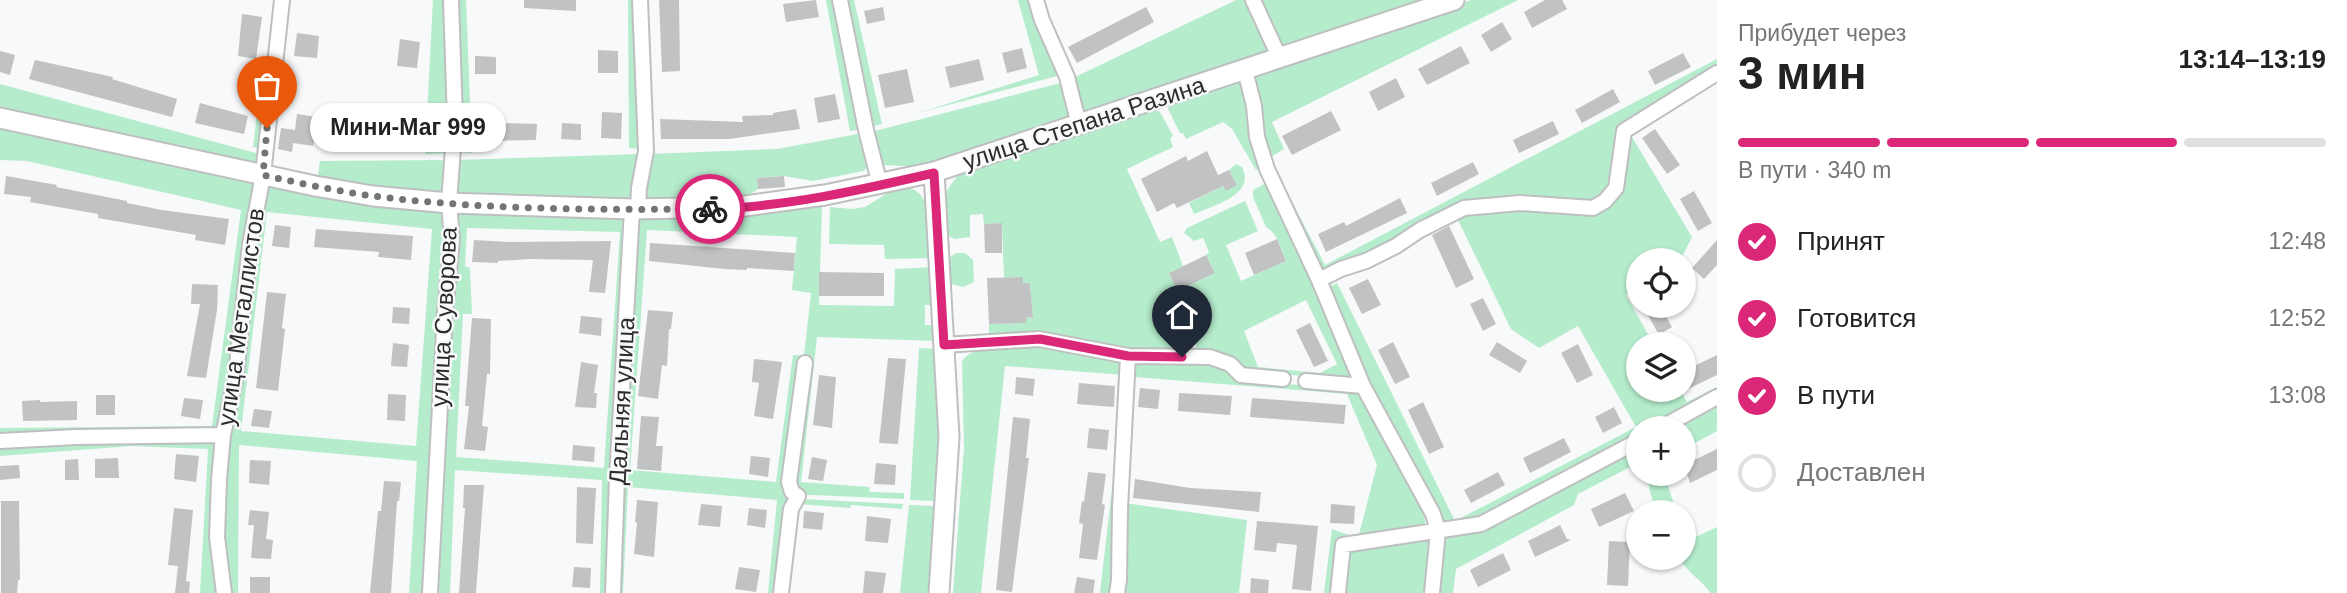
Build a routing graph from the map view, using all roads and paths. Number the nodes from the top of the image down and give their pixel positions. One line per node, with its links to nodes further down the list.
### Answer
1 (282, 0): 14 (street, улица Металлистов)
2 (452, 0): 16 (street, улица Суворова)
3 (640, 0): 17 (street, Дальняя улица)
4 (840, 0): 15 (street)
5 (1036, 0): 12 (street)
6 (1254, 0): 8 (street)
7 (1454, 0): 8 (main road, улица Степана Разина)
8 (1280, 59): 9 (main road, улица Степана Разина)
9 (1245, 70): 12 (main road, улица Степана Разина); 18 (street)
10 (1717, 73): 18 (street)
11 (0, 118): 14 (main road, улица Степана Разина)
12 (1079, 125): 13 (main road, улица Степана Разина)
13 (934, 173): 15 (main road, улица Степана Разина); 19 (main road)
14 (263, 175): 16 (main road, улица Степана Разина); 27 (street, улица Металлистов)
15 (880, 186): 17 (main road, улица Степана Разина)
16 (449, 203): 17 (main road, улица Степана Разина); 32 (street, улица Суворова)
17 (635, 209): 33 (street, Дальняя улица)
18 (1319, 280): 24 (street)
19 (944, 345): 20 (street); 35 (main road)
20 (1128, 356): 22 (street); 36 (street)
21 (805, 363): 34 (street)
22 (1283, 379)
23 (1306, 381): 24 (street)
24 (1363, 386): 30 (street)
25 (1717, 397): 26 (street)
26 (1683, 416)
27 (223, 435): 28 (street); 31 (street, улица Металлистов)
28 (0, 441)
29 (1626, 447): 30 (street)
30 (1438, 531): 37 (street); 38 (street)
31 (225, 593)
32 (430, 593)
33 (613, 593)
34 (781, 593)
35 (939, 593)
36 (1116, 593)
37 (1338, 593)
38 (1433, 593)

